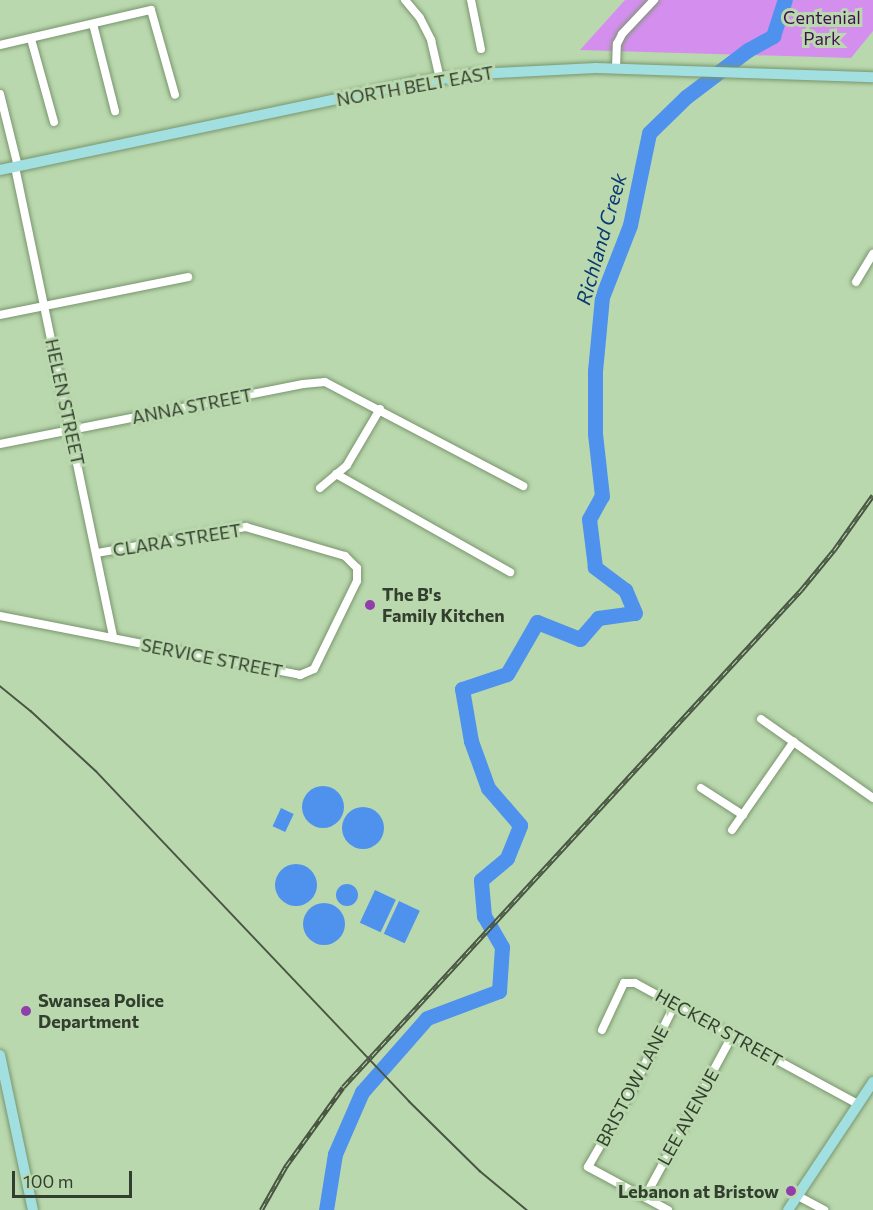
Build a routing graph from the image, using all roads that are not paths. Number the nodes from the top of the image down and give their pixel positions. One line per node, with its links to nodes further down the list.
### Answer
1 (405, 0): 10 (street)
2 (471, 0): 7 (street)
3 (654, 0): 8 (street)
4 (93, 24): 5 (street); 12 (street); 13 (street)
5 (31, 39): 6 (street); 14 (street)
6 (0, 45)
7 (481, 49)
8 (616, 68): 9 (main road, NORTH BELT EAST); 10 (main road, NORTH BELT EAST)
9 (873, 76)
10 (440, 78): 15 (main road, NORTH BELT EAST)
11 (0, 94): 15 (street, HELEN STREET)
12 (175, 95)
13 (115, 111)
14 (54, 122)
15 (17, 167): 16 (main road, NORTH BELT EAST); 20 (street, HELEN STREET)
16 (0, 170)
17 (873, 254): 19 (street)
18 (188, 277): 20 (street)
19 (856, 282)
20 (45, 306): 21 (street); 23 (street, HELEN STREET)
21 (0, 315)
22 (380, 409): 23 (street, ANNA STREET); 25 (street); 26 (street, ANNA STREET)
23 (71, 430): 24 (street, ANNA STREET); 28 (street, HELEN STREET)
24 (0, 444)
25 (336, 474): 27 (street); 30 (street)
26 (523, 486)
27 (320, 488)
28 (97, 553): 29 (street, CLARA STREET); 32 (street, HELEN STREET)
29 (357, 568): 32 (street, SERVICE STREET)
30 (510, 572)
31 (0, 616): 32 (street, SERVICE STREET)
32 (113, 638)
33 (761, 719): 34 (street)
34 (794, 741): 36 (street); 37 (street)
35 (701, 788): 37 (street)
36 (873, 798)
37 (742, 814): 38 (street)
38 (732, 830)
39 (675, 1004): 40 (street, HECKER STREET); 41 (street, HECKER STREET); 46 (street, BRISTOW LANE)
40 (602, 1030)
41 (732, 1036): 44 (street, HECKER STREET); 46 (street, LEE AVENUE)
42 (0, 1055): 47 (main road)
43 (871, 1088): 44 (main road)
44 (858, 1104): 45 (main road)
45 (796, 1195): 49 (main road); 50 (street)
46 (645, 1197): 48 (street)
47 (33, 1210)
48 (668, 1210)
49 (788, 1210)
50 (824, 1210)

